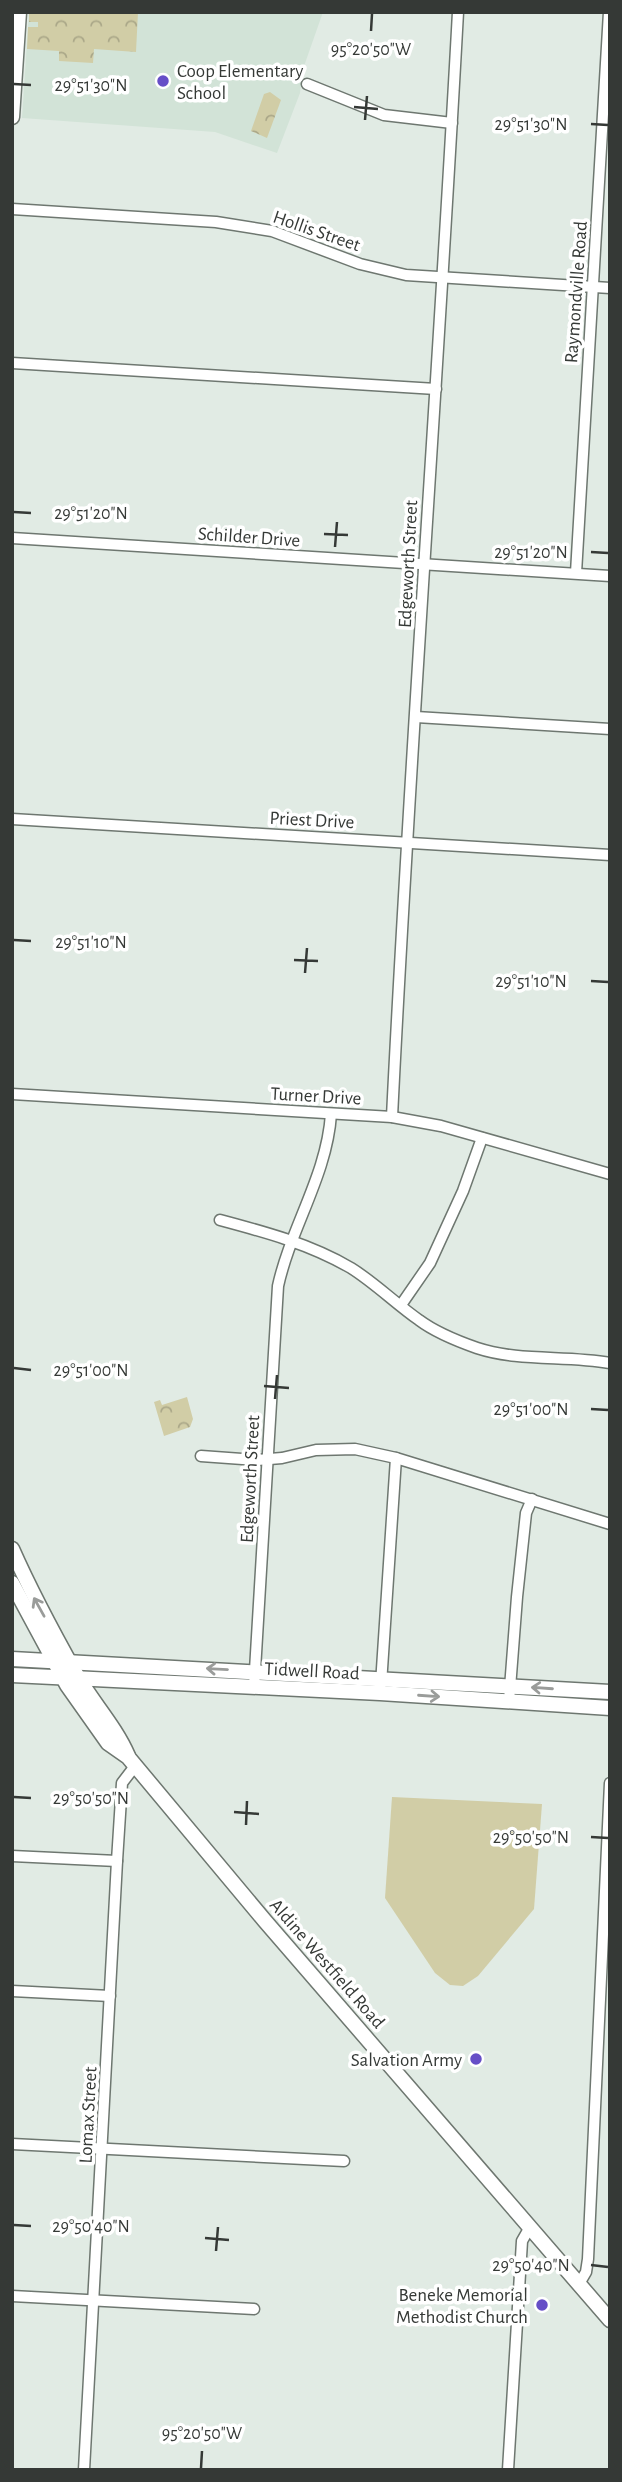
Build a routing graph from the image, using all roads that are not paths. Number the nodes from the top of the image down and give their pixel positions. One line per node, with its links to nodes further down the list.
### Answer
1 (19, 12): 5 (main road)
2 (458, 12): 7 (street, Edgeworth Street)
3 (609, 12): 10 (street, Raymondville Road)
4 (307, 84): 7 (street)
5 (13, 103): 6 (main road)
6 (12, 117)
7 (452, 123): 9 (street, Edgeworth Street)
8 (12, 209): 9 (street, Hollis Street)
9 (442, 279): 10 (street, Hollis Street); 13 (street, Edgeworth Street)
10 (593, 287): 11 (street, Hollis Street); 16 (street, Raymondville Road)
11 (610, 288)
12 (12, 363): 13 (street)
13 (436, 389): 15 (street, Edgeworth Street)
14 (12, 538): 15 (street, Schilder Drive)
15 (424, 565): 16 (street, Schilder Drive); 18 (street, Edgeworth Street)
16 (576, 573): 17 (street, Schilder Drive)
17 (610, 576)
18 (416, 717): 19 (street); 21 (street, Edgeworth Street)
19 (610, 729)
20 (12, 819): 21 (street, Priest Drive)
21 (406, 841): 22 (street, Priest Drive); 25 (street, Edgeworth Street)
22 (610, 855)
23 (12, 1094): 24 (street, Turner Drive)
24 (331, 1114): 25 (street, Turner Drive); 29 (street, Edgeworth Street)
25 (392, 1117): 26 (street, Turner Drive)
26 (482, 1138): 27 (street, Turner Drive); 30 (street)
27 (610, 1174)
28 (220, 1220): 29 (street)
29 (292, 1240): 30 (street); 34 (street, Edgeworth Street)
30 (401, 1305): 31 (street)
31 (610, 1363)
32 (201, 1456): 34 (street)
33 (396, 1458): 34 (street); 35 (street); 47 (street)
34 (268, 1459): 42 (street, Edgeworth Street)
35 (532, 1499): 36 (street); 48 (street)
36 (610, 1524)
37 (12, 1549): 41 (main road, Aldine Westfield Road, one-way to 37)
38 (12, 1583): 40 (main road, Aldine Westfield Road)
39 (12, 1659): 40 (main road, Tidwell Road)
40 (55, 1662): 41 (main road, Tidwell Road); 44 (main road, Aldine Westfield Road)
41 (71, 1663): 42 (main road, Tidwell Road, one-way to 41); 45 (main road, Aldine Westfield Road)
42 (255, 1671): 46 (street, Edgeworth Street); 47 (main road, Tidwell Road)
43 (12, 1675): 44 (main road, Tidwell Road)
44 (63, 1678): 45 (main road, Tidwell Road); 52 (main road, Aldine Westfield Road)
45 (79, 1678): 46 (main road, Tidwell Road); 52 (main road, Aldine Westfield Road)
46 (254, 1686): 47 (main road, Tidwell Road)
47 (381, 1686): 48 (main road, Tidwell Road); 50 (main road, Tidwell Road, one-way to 50)
48 (511, 1686): 49 (main road, Tidwell Road, one-way to 48); 50 (street)
49 (610, 1692)
50 (509, 1701): 51 (main road, Tidwell Road)
51 (610, 1709)
52 (132, 1762): 55 (street, Lomax Street); 61 (main road, Aldine Westfield Road)
53 (610, 1783): 62 (street)
54 (12, 1856): 55 (street)
55 (117, 1861): 57 (street, Lomax Street)
56 (12, 1991): 57 (street)
57 (110, 1996): 59 (street, Lomax Street)
58 (12, 2144): 59 (street)
59 (103, 2149): 60 (street); 64 (street, Lomax Street)
60 (344, 2161)
61 (530, 2227): 62 (main road, Aldine Westfield Road); 68 (street)
62 (579, 2284): 66 (main road, Aldine Westfield Road)
63 (12, 2296): 64 (street)
64 (94, 2301): 65 (street); 67 (street, Lomax Street)
65 (254, 2309)
66 (610, 2320)
67 (84, 2470)
68 (508, 2470)

